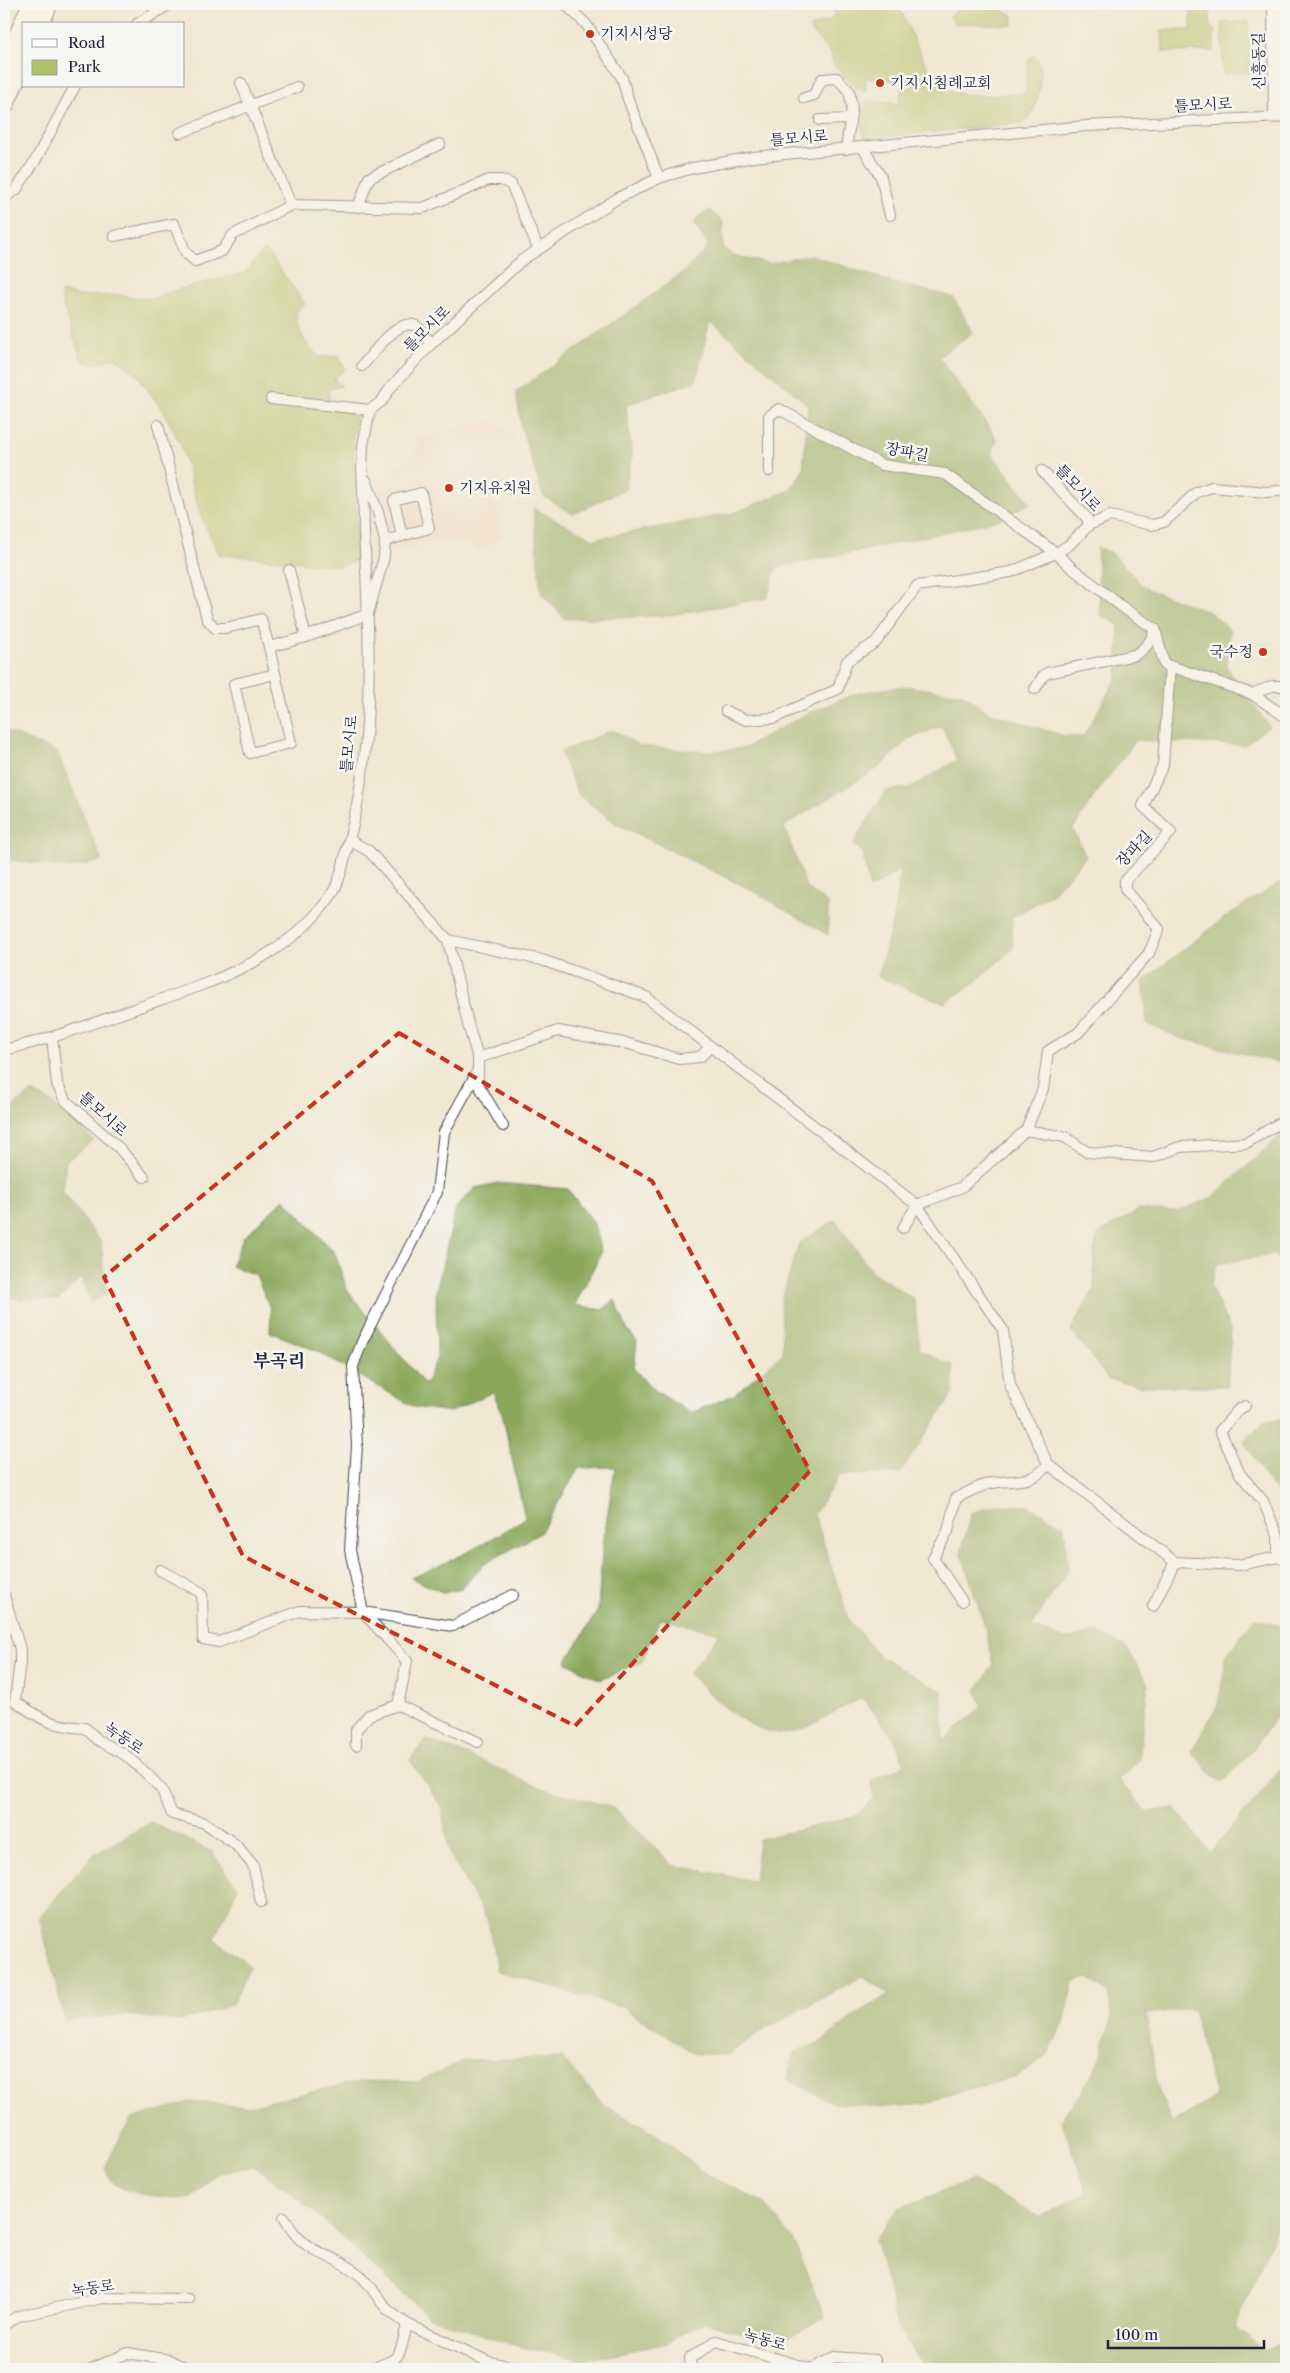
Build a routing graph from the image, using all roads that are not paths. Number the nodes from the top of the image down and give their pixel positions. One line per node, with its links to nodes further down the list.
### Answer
1 (32, 4): 7 (highway)
2 (48, 4): 8 (highway)
3 (170, 4): 9 (street)
4 (565, 4): 26 (street)
5 (1273, 4): 19 (street, 신흥동길)
6 (1281, 4): 19 (street)
7 (24, 22)
8 (41, 22)
9 (140, 22)
10 (22, 28): 12 (highway)
11 (22, 64): 17 (highway)
12 (4, 70)
13 (241, 83): 18 (street)
14 (297, 87): 18 (street)
15 (74, 88): 27 (street)
16 (804, 98): 20 (street)
17 (4, 105)
18 (250, 105): 22 (street); 28 (street)
19 (1281, 117): 24 (street, 틀모시로)
20 (850, 119): 21 (street); 25 (street)
21 (820, 120)
22 (180, 133)
23 (440, 144): 29 (street)
24 (864, 148): 25 (street, 틀모시로); 30 (street)
25 (846, 149): 26 (street, 틀모시로)
26 (659, 178): 32 (street, 틀모시로)
27 (4, 198)
28 (292, 205): 29 (street); 31 (street)
29 (358, 207): 32 (street)
30 (890, 215)
31 (114, 236)
32 (538, 248): 33 (street, 틀모시로)
33 (431, 344): 34 (street); 36 (street, 틀모시로)
34 (362, 366)
35 (271, 399): 36 (street)
36 (370, 410): 38 (street, 틀모시로)
37 (158, 425): 50 (street)
38 (362, 469): 44 (street); 47 (street, 틀모시로)
39 (1042, 471): 42 (street, 틀모시로)
40 (769, 472): 45 (street, 장파길)
41 (1286, 490): 42 (street, 틀모시로)
42 (1089, 525): 45 (street)
43 (402, 536): 43 (street); 44 (street)
44 (385, 541): 47 (street)
45 (1056, 553): 48 (street, 장파길); 56 (street)
46 (289, 570): 49 (street)
47 (368, 614): 49 (street); 58 (street, 틀모시로)
48 (1156, 629): 51 (street); 54 (street)
49 (306, 637): 50 (street)
50 (269, 647): 52 (street)
51 (1170, 666): 55 (street); 67 (street, 장파길)
52 (275, 674): 52 (street)
53 (1286, 686): 55 (street)
54 (1035, 689)
55 (1252, 694): 57 (street)
56 (726, 711)
57 (1286, 717)
58 (349, 840): 59 (street); 60 (street, 틀모시로)
59 (448, 940): 61 (street); 63 (street)
60 (52, 1037): 62 (street, 틀모시로); 68 (street, 틀모시로)
61 (710, 1047): 63 (street); 69 (street)
62 (4, 1050)
63 (478, 1058): 64 (street)
64 (477, 1072): 66 (street); 80 (street)
65 (1286, 1122): 67 (street)
66 (502, 1126)
67 (1026, 1130): 69 (street)
68 (144, 1177)
69 (917, 1205): 70 (street); 72 (street)
70 (903, 1228)
71 (1245, 1406): 73 (street)
72 (1048, 1464): 74 (street); 78 (street)
73 (1282, 1559): 74 (street)
74 (1175, 1562): 79 (street)
75 (160, 1570): 80 (street)
76 (4, 1595): 84 (street, 녹동로)
77 (513, 1595): 80 (street)
78 (962, 1600)
79 (1153, 1606)
80 (363, 1612): 81 (street)
81 (398, 1705): 82 (street); 83 (street)
82 (478, 1742)
83 (356, 1745)
84 (261, 1902)
85 (284, 2217): 87 (street)
86 (189, 2299): 88 (street, 녹동로)
87 (407, 2324): 92 (street); 93 (street)
88 (4, 2325)
89 (875, 2360): 94 (street, 녹동로)
90 (91, 2369): 91 (street)
91 (188, 2369)
92 (368, 2369)
93 (523, 2369)
94 (691, 2369)

